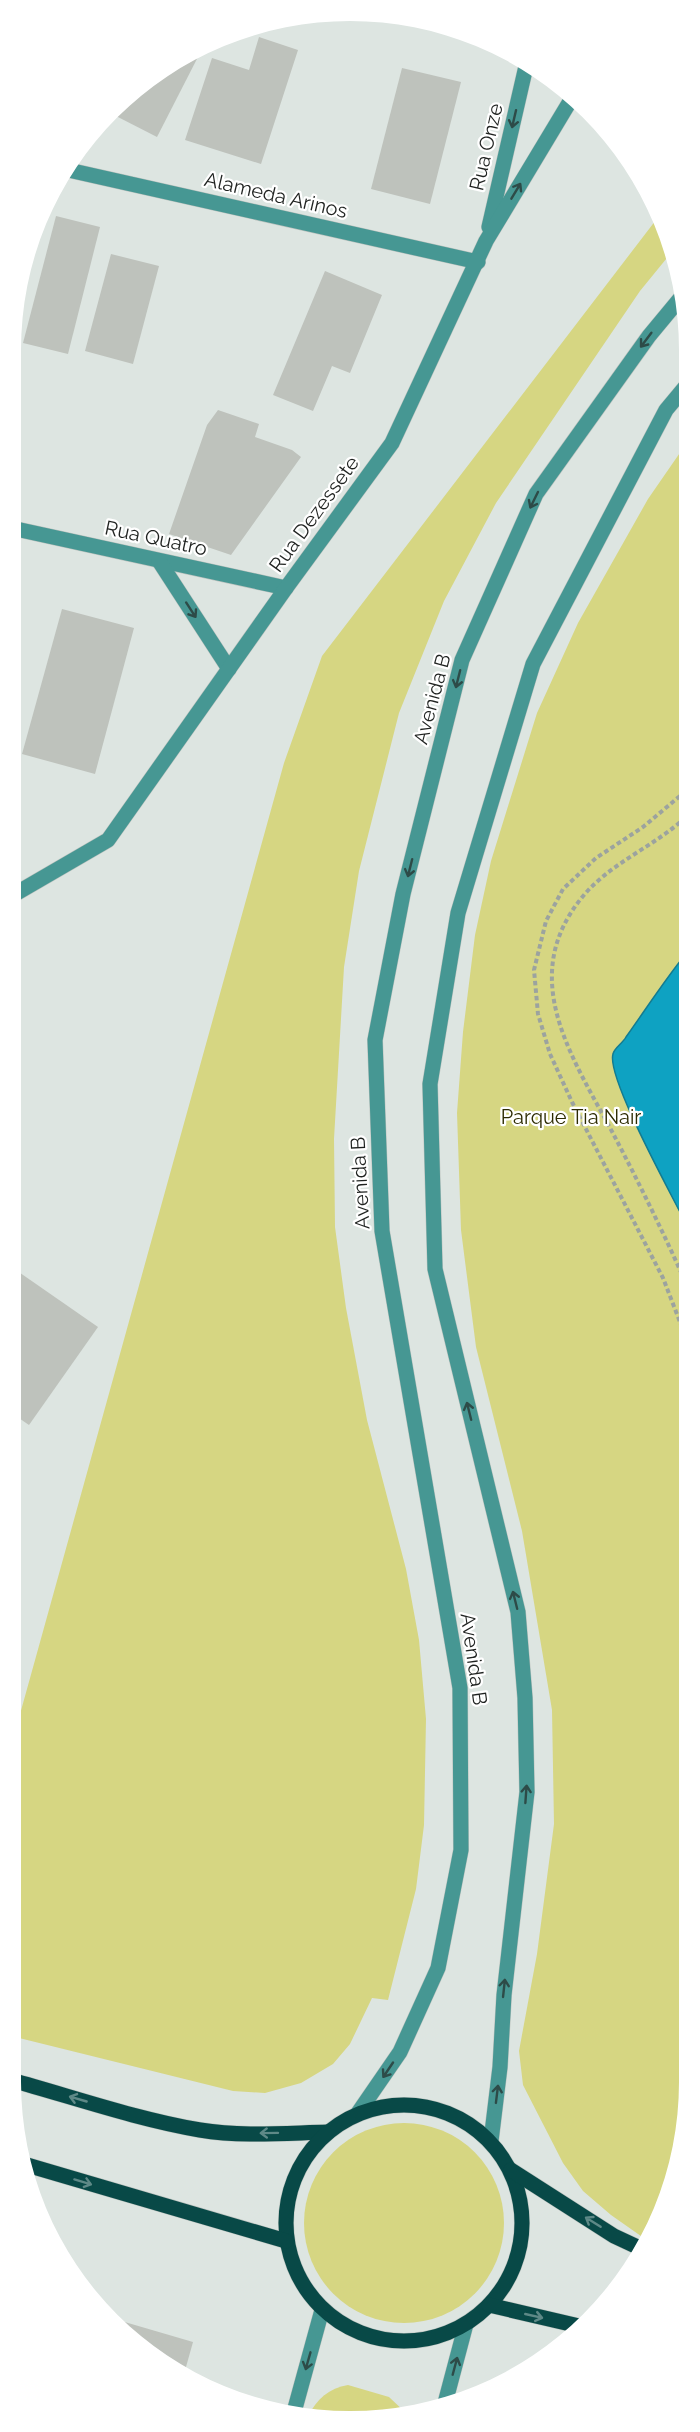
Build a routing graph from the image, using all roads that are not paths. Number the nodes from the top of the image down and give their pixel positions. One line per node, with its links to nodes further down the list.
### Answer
1 (525, 71): 4 (street, Rua Onze, one-way to 4)
2 (568, 104): 4 (street, Rua Dezessete, one-way to 2)
3 (73, 171): 5 (street, Alameda Arinos)
4 (486, 241): 5 (street, Rua Dezessete)
5 (478, 262): 10 (street, Rua Dezessete)
6 (676, 304): 14 (street, Avenida B, one-way to 14)
7 (679, 396): 16 (street, one-way to 7)
8 (21, 530): 9 (street, Rua Quatro)
9 (159, 561): 10 (street, Rua Quatro); 11 (street, one-way to 11)
10 (286, 588): 11 (street, Rua Dezessete)
11 (229, 669): 12 (street, Rua Dezessete)
12 (21, 891)
13 (21, 2083): 15 (main road, one-way to 13)
14 (358, 2113): 15 (main road); 16 (main road)
15 (328, 2132): 19 (main road)
16 (491, 2140): 18 (main road)
17 (32, 2166): 19 (main road, one-way to 19)
18 (511, 2170): 20 (main road, one-way to 18); 21 (main road)
19 (286, 2241): 22 (main road)
20 (635, 2246)
21 (489, 2305): 23 (main road); 24 (main road, one-way to 24)
22 (322, 2310): 23 (main road); 26 (street, one-way to 26)
23 (466, 2324): 25 (street, one-way to 23)
24 (572, 2324)
25 (447, 2397)
26 (296, 2406)

